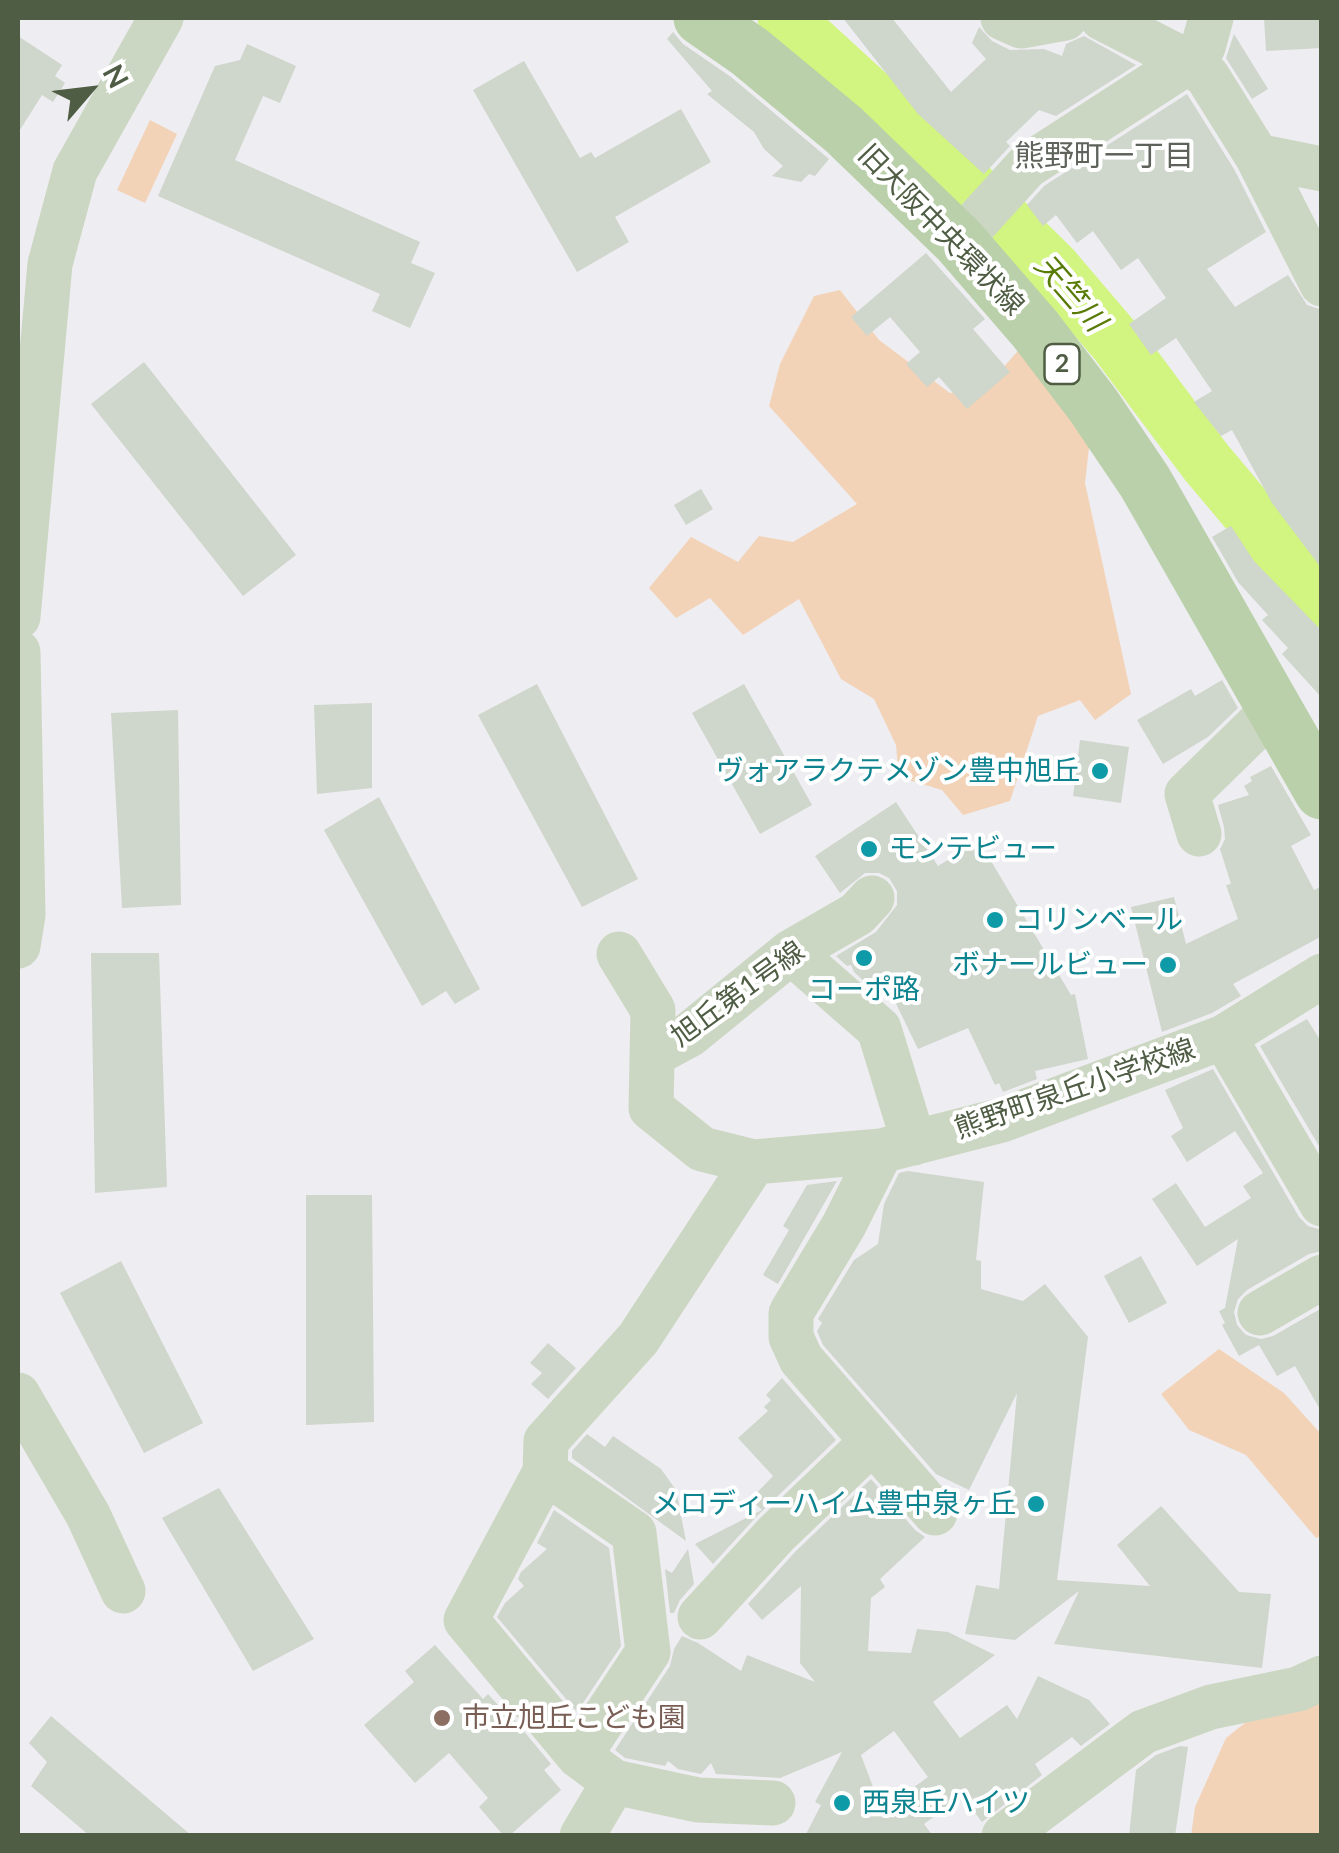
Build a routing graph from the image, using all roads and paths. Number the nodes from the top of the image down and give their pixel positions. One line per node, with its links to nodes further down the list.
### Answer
1 (160, 18): 12 (street)
2 (701, 18): 10 (main road, 旧大阪中央環状線 / 2)
3 (1003, 18): 4 (street)
4 (1065, 18)
5 (1102, 18): 7 (street)
6 (1210, 18): 7 (street)
7 (1188, 62): 8 (street); 10 (street)
8 (1257, 156): 9 (street); 11 (street)
9 (1322, 169)
10 (967, 232): 14 (main road, 旧大阪中央環状線 / 2)
11 (1322, 284)
12 (18, 617)
13 (18, 652): 18 (street)
14 (1275, 708): 15 (main road, 旧大阪中央環状線 / 2); 16 (street)
15 (1322, 792)
16 (1199, 834)
17 (872, 898): 19 (street, 旭丘第1号線)
18 (18, 946)
19 (791, 952): 23 (street, 旭丘第1号線); 24 (street)
20 (620, 954): 23 (street)
21 (1322, 976): 22 (street, 熊野町泉丘小学校線)
22 (1224, 1037): 24 (street, 熊野町泉丘小学校線); 26 (street)
23 (652, 1055): 25 (street, 熊野町泉丘小学校線)
24 (898, 1147): 25 (street, 熊野町泉丘小学校線); 30 (street)
25 (754, 1162): 31 (street)
26 (1322, 1204)
27 (1322, 1277): 28 (street)
28 (1260, 1313)
29 (18, 1395): 33 (street)
30 (871, 1443): 32 (street); 34 (street)
31 (546, 1472): 36 (street); 36 (street)
32 (935, 1513)
33 (123, 1591)
34 (700, 1617)
35 (1322, 1678): 39 (street)
36 (596, 1769): 37 (street); 38 (street)
37 (774, 1803)
38 (582, 1836)
39 (1004, 1836)

